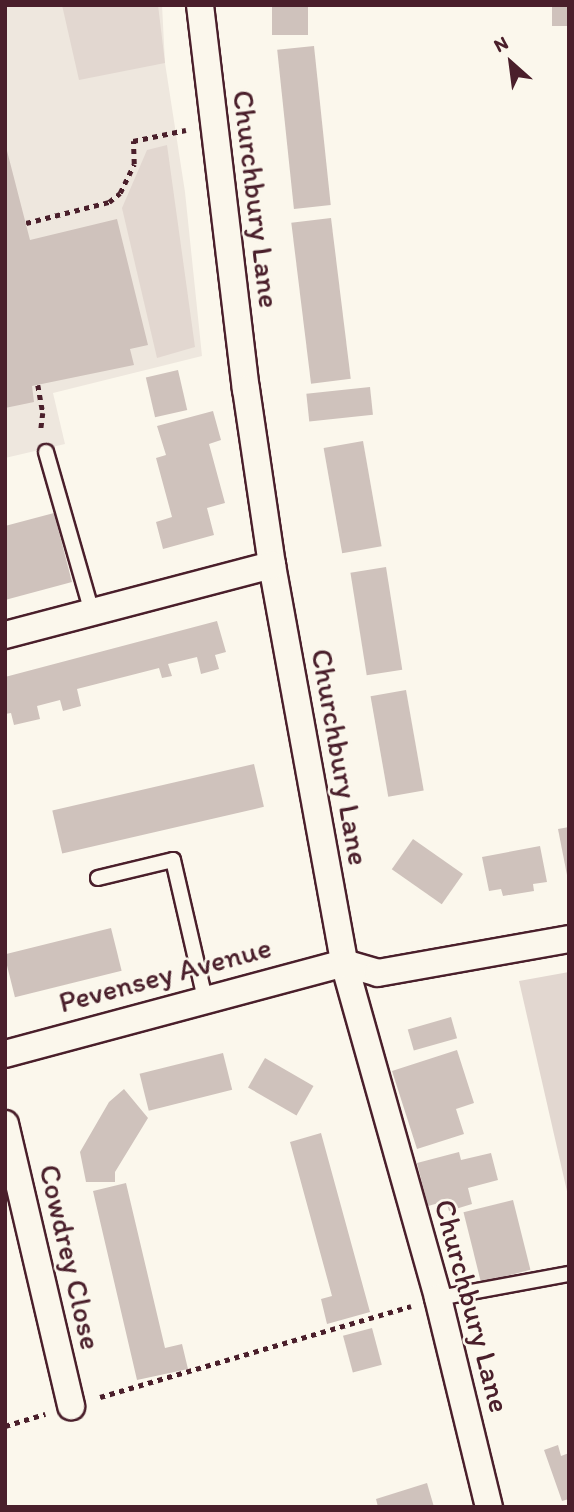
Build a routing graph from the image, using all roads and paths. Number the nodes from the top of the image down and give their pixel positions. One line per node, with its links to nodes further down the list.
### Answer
1 (200, 5): 2 (street, Churchbury Lane)
2 (213, 124): 3 (path); 7 (street, Churchbury Lane)
3 (26, 223)
4 (38, 385): 5 (path)
5 (41, 429)
6 (46, 452): 8 (lane)
7 (272, 565): 8 (street); 12 (street, Churchbury Lane)
8 (92, 612): 9 (street)
9 (5, 635)
10 (99, 878): 13 (lane)
11 (569, 939): 12 (street)
12 (344, 963): 13 (street, Pevensey Avenue); 17 (street, Churchbury Lane)
13 (205, 999): 14 (street, Pevensey Avenue)
14 (5, 1054)
15 (5, 1124): 18 (street, Cowdrey Close)
16 (569, 1274): 17 (lane)
17 (438, 1298): 18 (path); 20 (street, Churchbury Lane)
18 (71, 1406): 19 (path)
19 (5, 1426)
20 (489, 1507)

